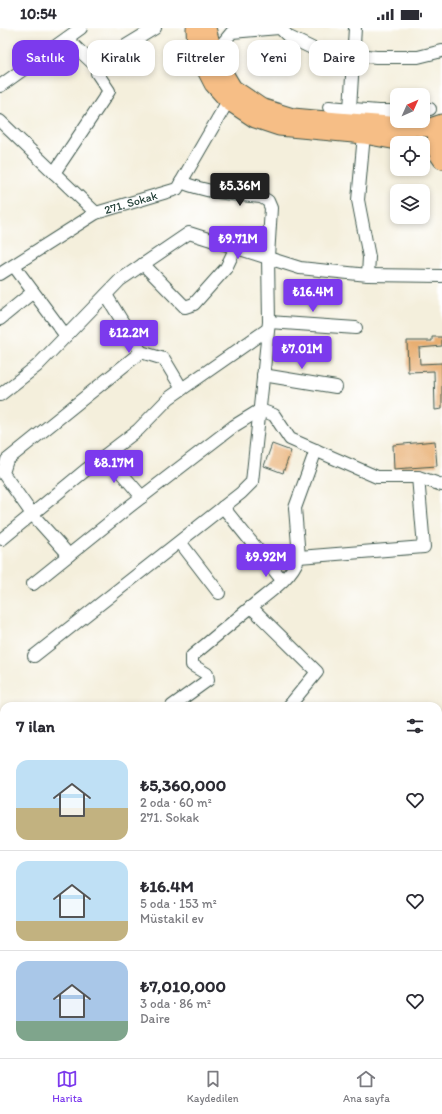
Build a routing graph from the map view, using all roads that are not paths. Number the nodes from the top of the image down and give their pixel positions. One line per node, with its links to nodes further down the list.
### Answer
1 (81, 28): 7 (street)
2 (155, 28): 8 (street)
3 (195, 28): 20 (highway)
4 (207, 28): 25 (highway)
5 (280, 28): 9 (street); 11 (street)
6 (355, 28): 10 (street)
7 (67, 40)
8 (135, 40)
9 (225, 40)
10 (354, 40)
11 (309, 47)
12 (79, 51): 15 (street)
13 (442, 51): 14 (street)
14 (369, 56)
15 (87, 58)
16 (15, 76): 19 (street)
17 (99, 76): 30 (street)
18 (351, 76): 22 (street)
19 (0, 86)
20 (228, 101): 26 (highway); 31 (street, 271. Sokak)
21 (329, 107): 22 (street)
22 (350, 109): 23 (street)
23 (390, 111)
24 (0, 121): 30 (street)
25 (442, 124): 29 (highway)
26 (364, 135): 27 (highway); 38 (street)
27 (390, 140)
28 (430, 151): 29 (highway)
29 (440, 157)
30 (54, 173): 32 (street)
31 (181, 182): 32 (street, 271. Sokak); 34 (street)
32 (96, 213): 36 (street, 271. Sokak)
33 (236, 246): 34 (street); 35 (street); 35 (street)
34 (268, 257): 38 (street); 43 (street)
35 (143, 264): 41 (street)
36 (14, 266): 37 (street, 271. Sokak); 40 (street)
37 (0, 274)
38 (368, 275): 39 (street)
39 (442, 276)
40 (33, 292): 42 (street); 45 (street)
41 (106, 294): 45 (street); 46 (street)
42 (0, 319)
43 (269, 326): 44 (street); 47 (street); 49 (street)
44 (356, 328)
45 (66, 336): 50 (street)
46 (141, 352): 49 (street); 58 (street)
47 (264, 375): 48 (street); 51 (street)
48 (336, 387)
49 (182, 389): 53 (street)
50 (0, 395)
51 (260, 410): 52 (street); 56 (street); 57 (street)
52 (316, 450): 54 (street); 62 (street)
53 (106, 455): 56 (street); 58 (street)
54 (418, 477): 55 (street); 62 (street)
55 (442, 485)
56 (142, 497): 61 (street)
57 (223, 507): 60 (street); 63 (street)
58 (32, 514): 59 (street); 61 (street)
59 (2, 539)
60 (180, 542): 65 (street); 67 (street)
61 (69, 555): 64 (street)
62 (299, 557): 63 (street)
63 (282, 580): 66 (street)
64 (33, 584)
65 (219, 593)
66 (251, 607): 68 (street); 69 (street)
67 (34, 656)
68 (178, 702)
69 (292, 702)

